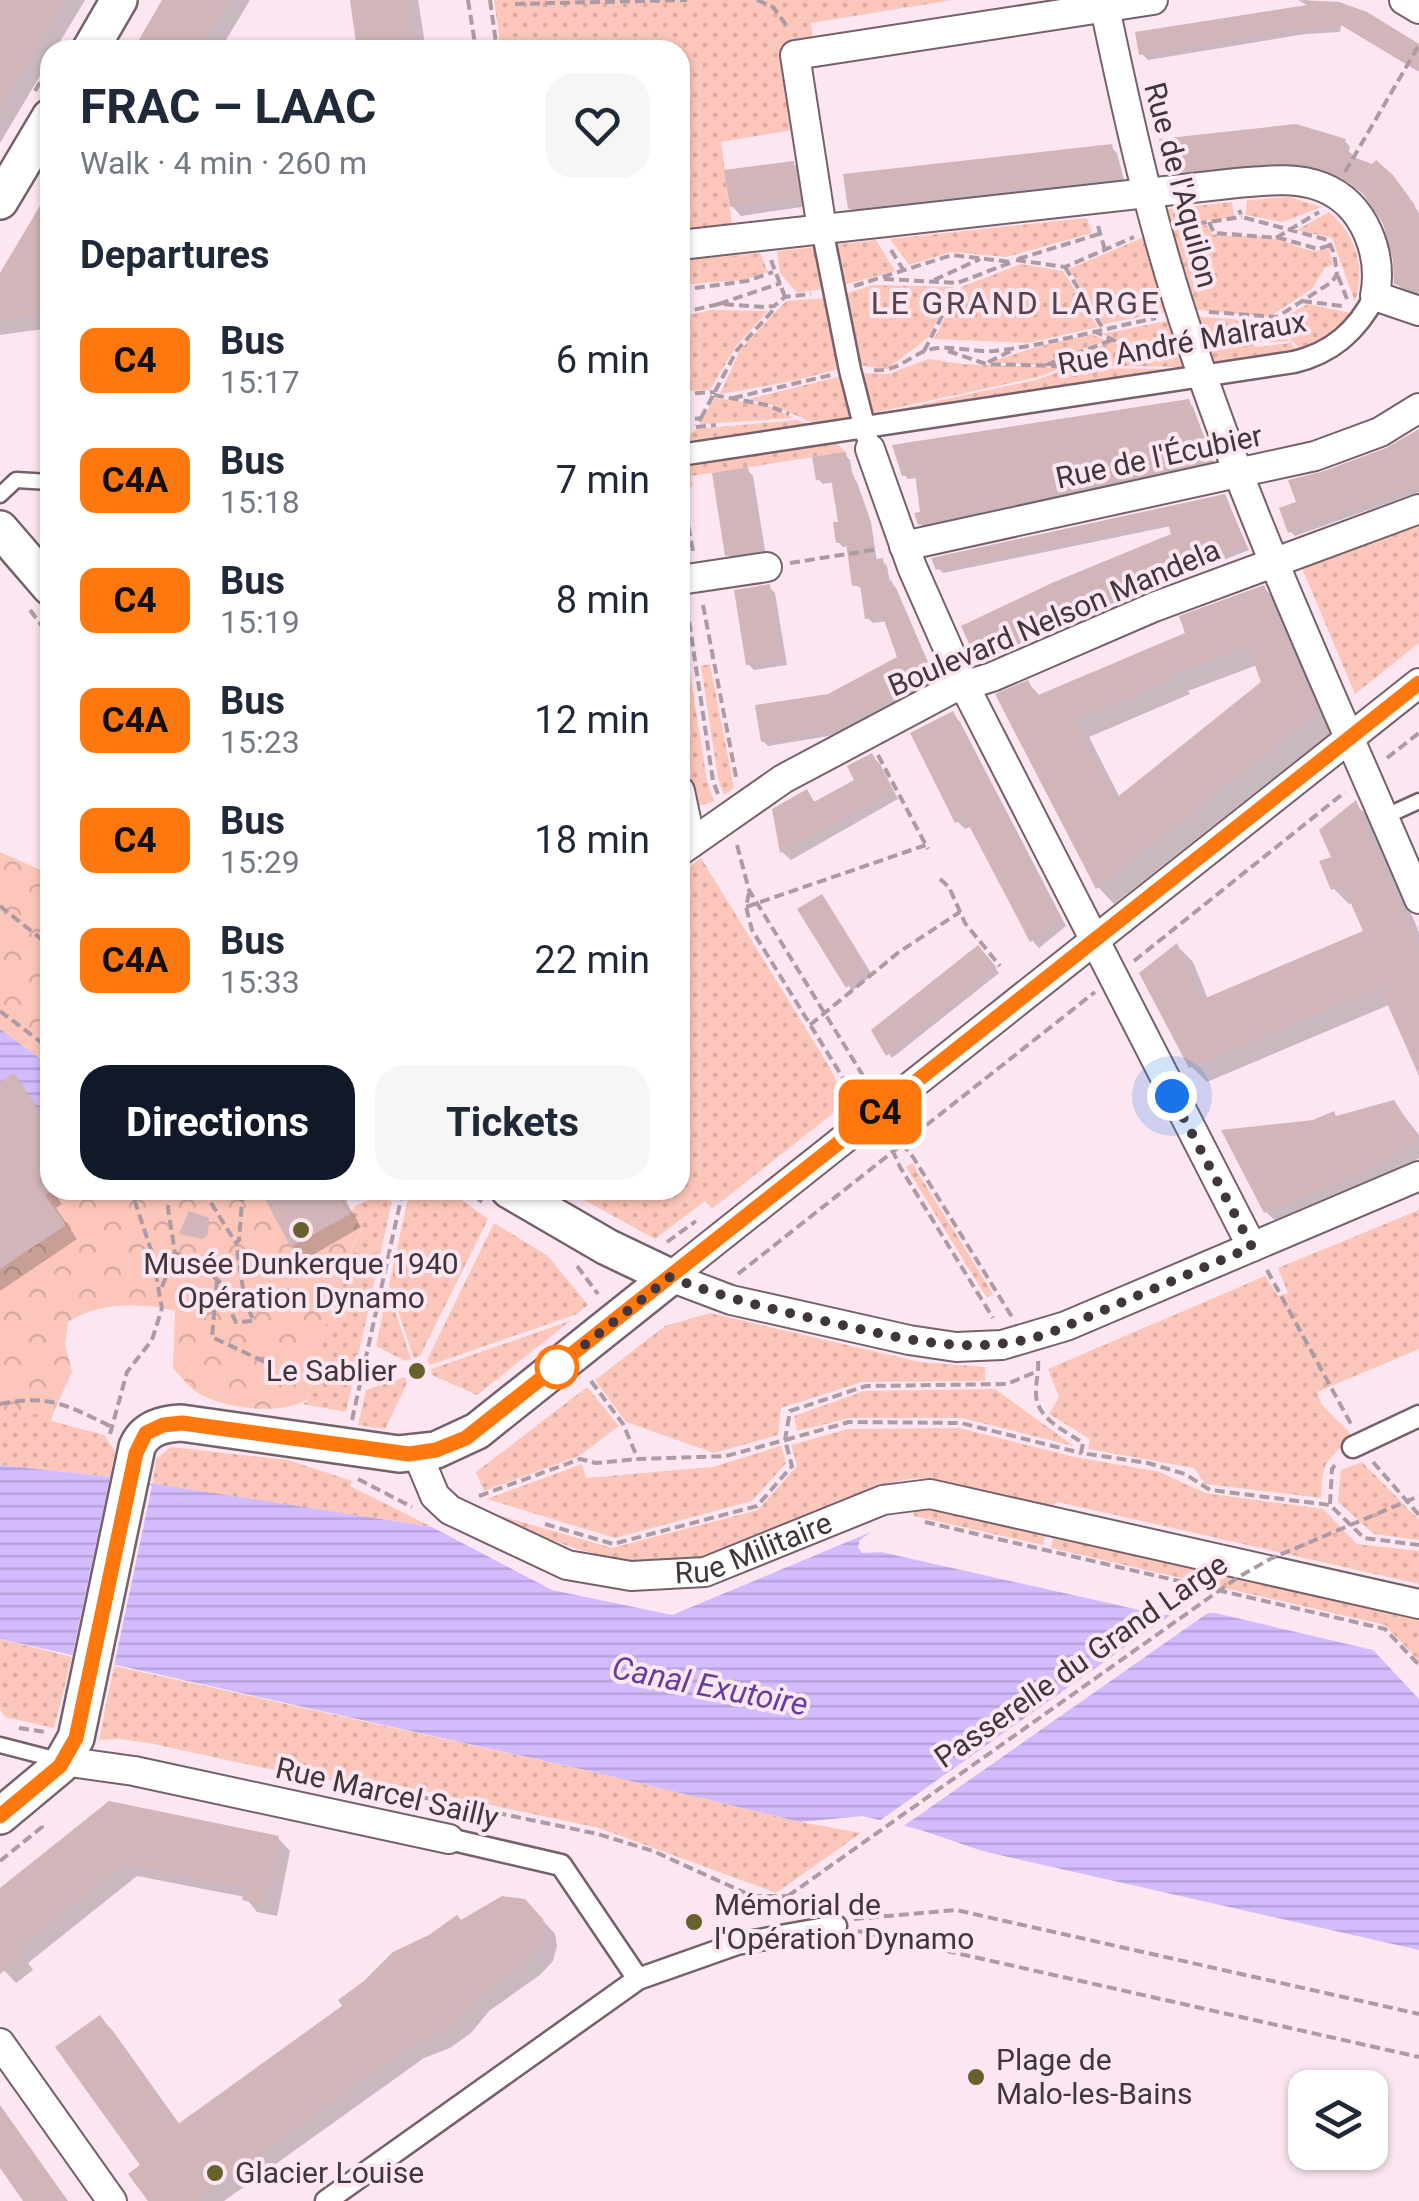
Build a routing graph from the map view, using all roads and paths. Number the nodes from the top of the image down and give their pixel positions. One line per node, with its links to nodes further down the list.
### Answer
1 (119, 0): 11 (street)
2 (468, 0): 12 (path)
3 (490, 0): 13 (path)
4 (687, 0): 8 (path)
5 (757, 0): 15 (path)
6 (1153, 0): 9 (street)
7 (1404, 0): 10 (street)
8 (515, 4)
9 (1106, 8): 15 (street); 18 (street, Rue de l'Aquilon)
10 (1419, 9)
11 (96, 40)
12 (474, 40)
13 (496, 40)
14 (1419, 46): 19 (path)
15 (795, 55): 23 (street)
16 (40, 134): 20 (street)
17 (1237, 184): 18 (street); 19 (street); 21 (path)
18 (1146, 194): 23 (street); 24 (street, Rue de l'Aquilon)
19 (1337, 196): 25 (path); 42 (street)
20 (0, 201)
21 (1242, 217): 22 (path); 25 (path)
22 (1209, 222): 24 (path); 28 (path)
23 (822, 229): 27 (street); 41 (street)
24 (1156, 230): 33 (path); 48 (street, Rue de l'Aquilon)
25 (1289, 230): 28 (path); 30 (path)
26 (1099, 234): 32 (path)
27 (769, 235): 29 (street); 34 (path)
28 (1276, 238): 30 (path)
29 (690, 244)
30 (1331, 245): 35 (path)
31 (984, 258): 32 (path); 36 (path); 37 (path)
32 (1014, 261): 33 (path); 39 (path)
33 (1065, 267): 49 (path)
34 (773, 272): 38 (path); 40 (path)
35 (1337, 274): 44 (path); 44 (path)
36 (880, 279): 37 (path); 41 (path)
37 (930, 282): 39 (path)
38 (781, 283): 43 (path); 45 (path)
39 (959, 283): 53 (path)
40 (690, 289)
41 (834, 292): 43 (path); 57 (street)
42 (1375, 296): 46 (street); 58 (street, Rue André Malraux)
43 (783, 299): 45 (path); 60 (path)
44 (1302, 301): 48 (path)
45 (720, 304): 47 (path)
46 (1419, 310)
47 (690, 311)
48 (1181, 313): 49 (path); 58 (street, Rue de l'Aquilon)
49 (1103, 329): 51 (path)
50 (1112, 340): 55 (path)
51 (1025, 346): 52 (path); 54 (path)
52 (939, 348): 53 (path); 54 (path)
53 (924, 352): 57 (path)
54 (986, 364): 55 (path)
55 (1042, 366): 56 (path)
56 (1112, 367)
57 (850, 370): 61 (path); 67 (street)
58 (1202, 376): 67 (street, Rue André Malraux); 69 (street, Rue de l'Aquilon)
59 (690, 394): 60 (path)
60 (715, 394): 61 (path); 63 (path)
61 (733, 398): 64 (path)
62 (1419, 408): 69 (street, Rue de l'Écubier)
63 (701, 418): 65 (path); 66 (path)
64 (798, 418)
65 (690, 420)
66 (690, 430)
67 (867, 438): 68 (street, Rue André Malraux); 75 (street)
68 (690, 454)
69 (1238, 474): 75 (street, Rue de l'Écubier); 77 (street, Rue de l'Aquilon)
70 (40, 481): 71 (lane)
71 (0, 495)
72 (1419, 508): 77 (street, Boulevard Nelson Mandela)
73 (0, 529): 78 (street)
74 (690, 533): 76 (path)
75 (904, 546): 79 (path); 84 (street)
76 (690, 550)
77 (1276, 563): 84 (street, Boulevard Nelson Mandela); 86 (street, Rue de l'Aquilon)
78 (40, 564)
79 (767, 566): 80 (street)
80 (690, 579)
81 (690, 592): 90 (path)
82 (690, 602): 90 (path)
83 (1419, 683): 86 (street)
84 (964, 686): 90 (street, Boulevard Nelson Mandela); 101 (street)
85 (1419, 733): 88 (path)
86 (1350, 737): 88 (street, Rue de l'Aquilon); 101 (street)
87 (876, 751): 96 (path)
88 (1367, 774): 91 (street, Rue de l'Aquilon); 103 (path)
89 (1419, 802): 91 (lane)
90 (724, 810): 92 (street, Boulevard Nelson Mandela); 94 (path)
91 (1384, 817): 95 (street, Rue de l'Aquilon)
92 (690, 837)
93 (940, 879): 99 (path)
94 (749, 890): 96 (path); 98 (path)
95 (1419, 899)
96 (757, 903): 98 (path); 105 (path)
97 (0, 906): 100 (path)
98 (746, 908): 106 (path)
99 (960, 912): 102 (path); 105 (path)
100 (40, 938)
101 (1094, 941): 103 (street); 108 (street)
102 (1000, 966)
103 (1112, 978): 109 (path); 119 (street)
104 (0, 1011): 107 (path)
105 (825, 1013): 106 (path); 106 (path)
106 (810, 1025)
107 (40, 1041)
108 (877, 1114): 109 (path); 110 (path); 122 (street)
109 (902, 1144): 110 (path); 126 (path)
110 (892, 1152): 121 (path); 125 (path)
111 (1419, 1176): 119 (street)
112 (134, 1200): 124 (path)
113 (169, 1200): 120 (path)
114 (209, 1200): 118 (path)
115 (242, 1200): 118 (path)
116 (400, 1200): 140 (path)
117 (526, 1200): 122 (street)
118 (236, 1242): 123 (path)
119 (1252, 1247): 122 (street); 136 (path)
120 (175, 1252): 123 (path); 124 (path)
121 (747, 1267)
122 (670, 1277): 138 (street)
123 (217, 1280): 127 (path)
124 (160, 1290): 129 (path)
125 (995, 1322)
126 (1017, 1326)
127 (265, 1362)
128 (1040, 1370): 135 (path)
129 (127, 1372)
130 (588, 1377): 139 (path)
131 (1035, 1395): 137 (path)
132 (0, 1404): 134 (path)
133 (1419, 1416): 136 (street)
134 (110, 1426)
135 (785, 1440): 137 (path); 139 (path); 148 (path)
136 (1351, 1450): 145 (path); 147 (path)
137 (1081, 1453): 145 (path)
138 (417, 1454): 140 (street); 152 (street, Rue Militaire)
139 (638, 1459): 141 (path)
140 (352, 1463): 146 (path); 155 (street)
141 (484, 1494)
142 (1419, 1496): 150 (path, Passerelle du Grand Large, bridge)
143 (476, 1498): 144 (path)
144 (488, 1503)
145 (1330, 1506): 150 (path)
146 (410, 1507)
147 (1419, 1515)
148 (529, 1519)
149 (922, 1521): 153 (path)
150 (1350, 1524): 151 (path); 160 (path, Passerelle du Grand Large, bridge)
151 (1419, 1546)
152 (1419, 1604)
153 (1419, 1665)
154 (0, 1745): 155 (lane)
155 (63, 1761): 156 (street); 158 (street, Rue Marcel Sailly)
156 (0, 1816)
157 (42, 1828): 159 (path)
158 (449, 1839): 162 (street, Rue Marcel Sailly)
159 (0, 1861)
160 (788, 1896)
161 (836, 1926): 162 (street); 163 (path); 165 (path)
162 (638, 1979): 167 (street)
163 (1419, 2014)
164 (0, 2043): 166 (street)
165 (1419, 2057)
166 (112, 2201)
167 (326, 2201)

